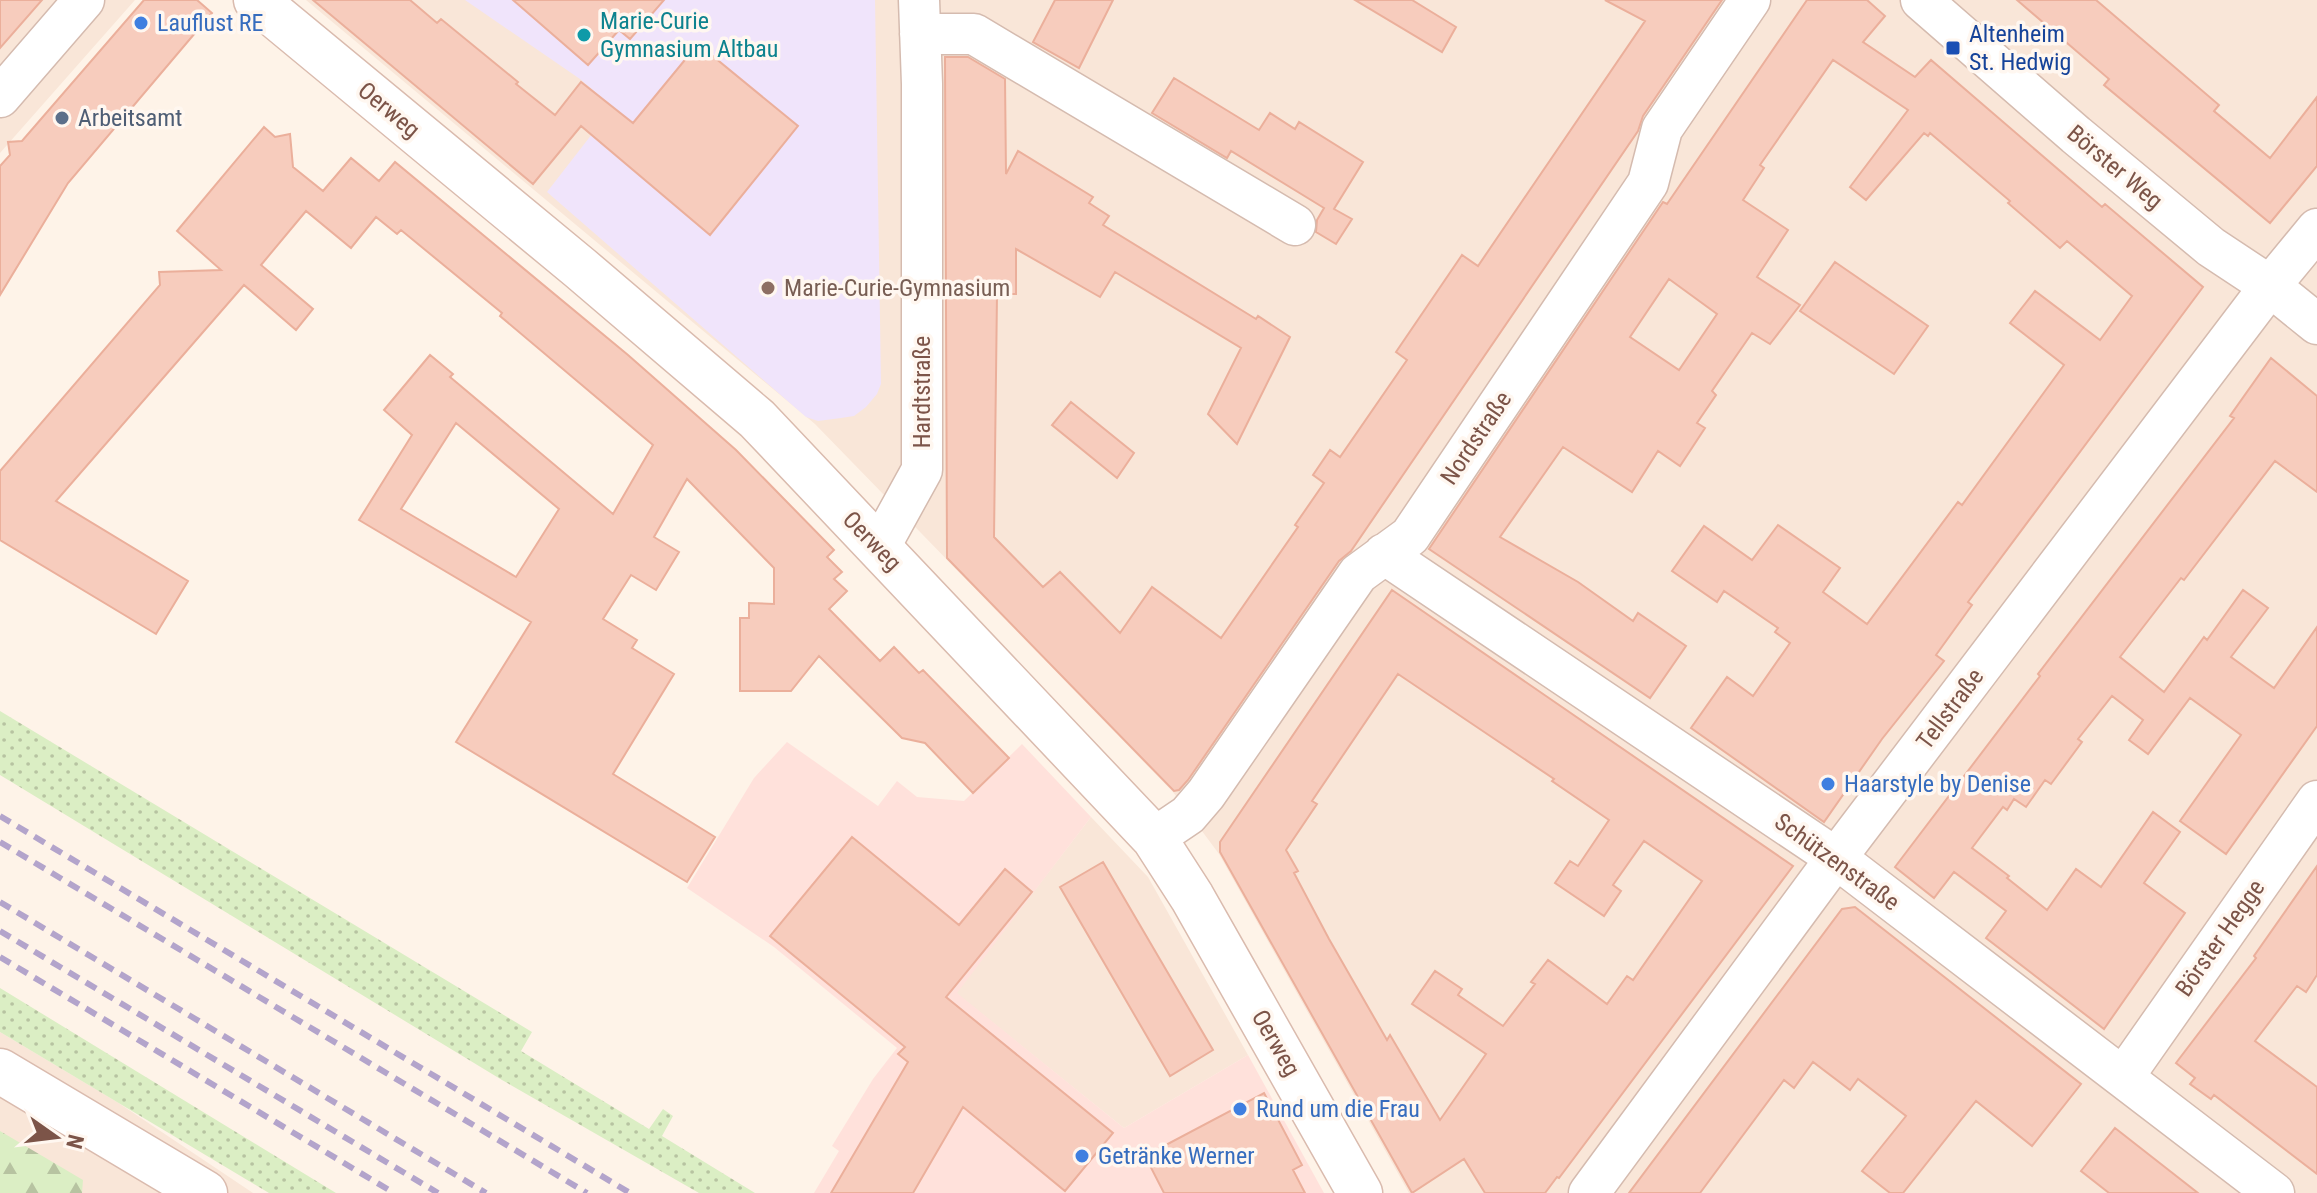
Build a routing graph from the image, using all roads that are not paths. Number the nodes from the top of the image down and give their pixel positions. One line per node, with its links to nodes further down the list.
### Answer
1 (84, 0): 6 (street)
2 (256, 0): 11 (main road, Oerweg)
3 (1750, 0): 12 (street, Nordstraße)
4 (1921, 0): 9 (street, Börster Weg)
5 (919, 17): 7 (street, Hardtstraße); 11 (street, Hardtstraße)
6 (0, 97)
7 (1295, 225)
8 (2317, 229): 9 (street, Tellstraße)
9 (2270, 286): 10 (street, Börster Weg); 15 (street, Tellstraße)
10 (2317, 324)
11 (879, 548): 14 (main road, Oerweg)
12 (1384, 554): 14 (street, Nordstraße); 15 (street, Schützenstraße)
13 (2317, 801): 17 (street, Börster Hegge)
14 (1154, 838): 19 (main road, Oerweg)
15 (1836, 858): 17 (street, Schützenstraße); 20 (street, Tellstraße)
16 (0, 1071): 18 (main road)
17 (2124, 1076): 21 (street, Schützenstraße)
18 (205, 1193)
19 (1360, 1193)
20 (1589, 1193)
21 (2274, 1193)

